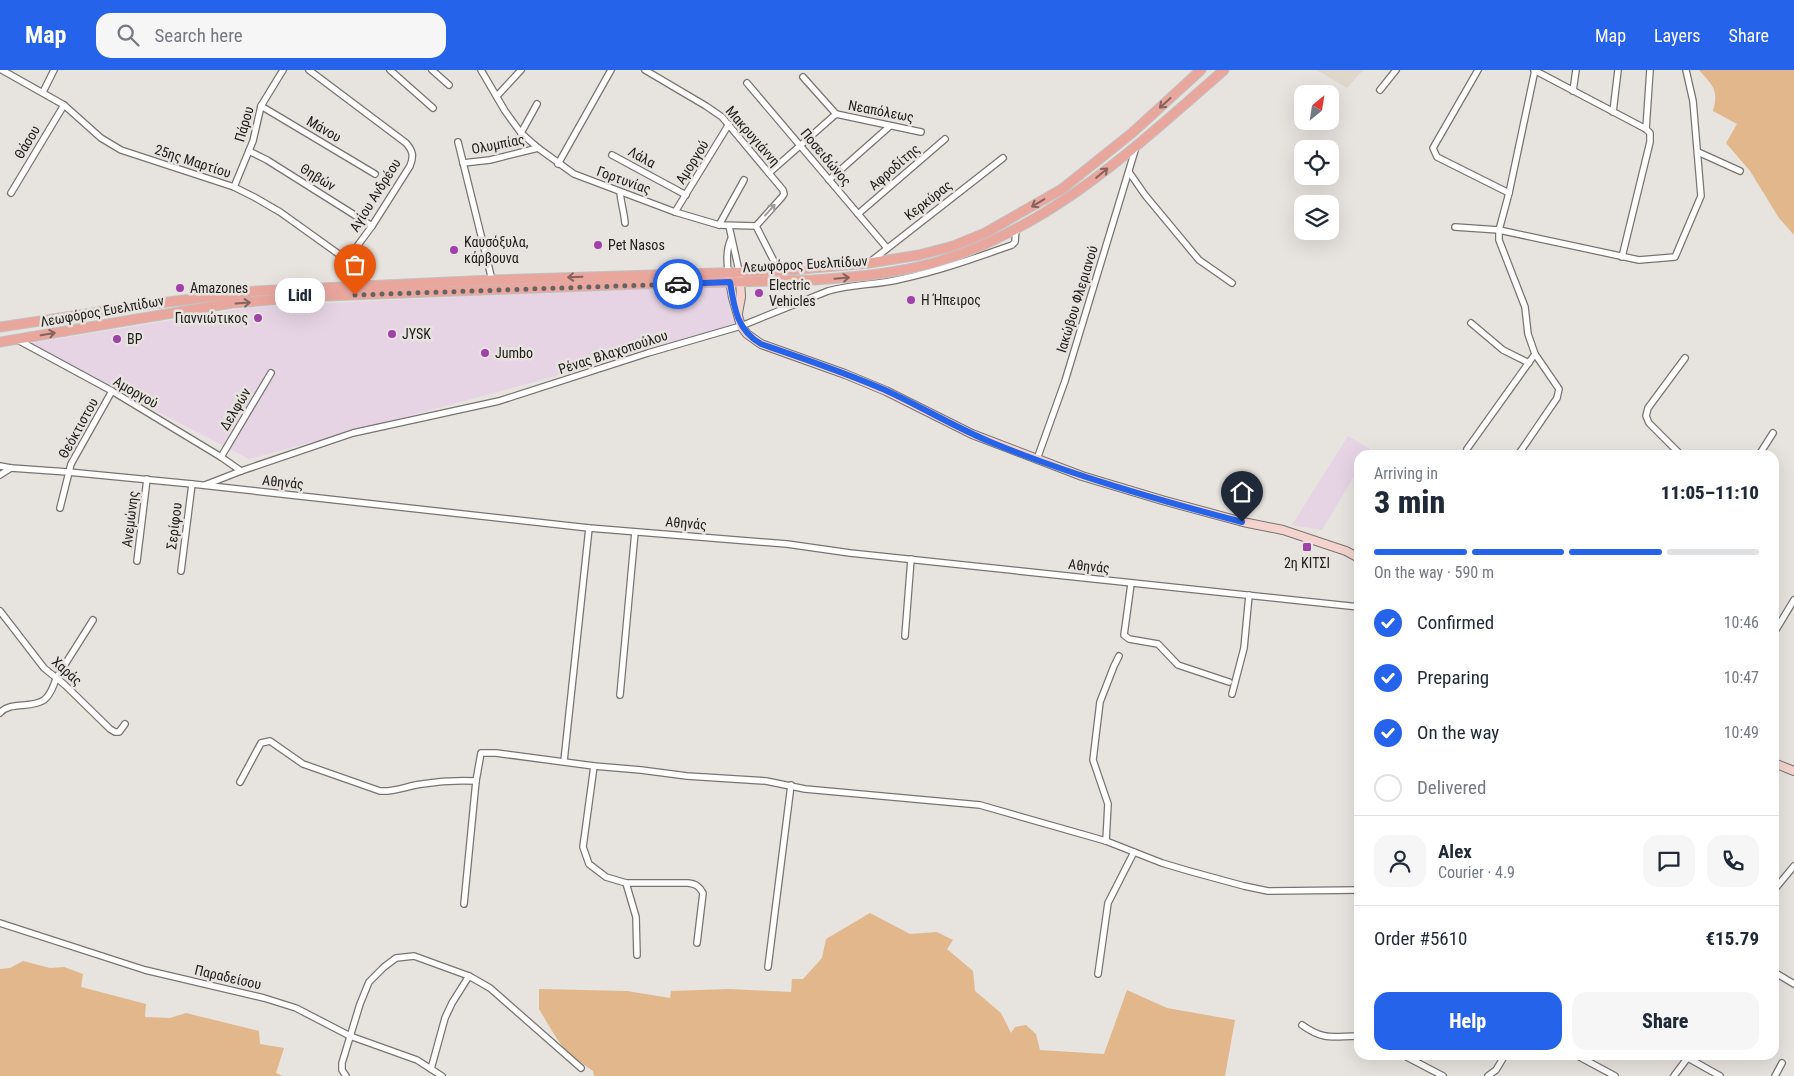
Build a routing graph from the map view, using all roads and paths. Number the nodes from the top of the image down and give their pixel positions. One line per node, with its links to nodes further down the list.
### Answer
1 (54, 70): 26 (street)
2 (283, 70): 30 (street, Πάρου)
3 (309, 70): 65 (street, Αγίου Ανδρέου)
4 (390, 70): 31 (street)
5 (432, 70): 23 (street)
6 (481, 70): 27 (street, Γορτυνίας)
7 (521, 70): 27 (street)
8 (611, 70): 49 (street)
9 (645, 70): 34 (street, Μακρυγιάννη)
10 (1201, 70): 75 (main road, Λεωφόρος Ευελπίδων, one-way to 75)
11 (1224, 70): 41 (main road, Λεωφόρος Ευελπίδων)
12 (1396, 70): 24 (street)
13 (1478, 70): 59 (street)
14 (1534, 70): 25 (street); 59 (street)
15 (1576, 70): 25 (street)
16 (1618, 70): 32 (street)
17 (1650, 70): 36 (street)
18 (1686, 70): 45 (street)
19 (1, 71): 20 (street, 25ης Μαρτίου)
20 (10, 72): 26 (street, 25ης Μαρτίου)
21 (803, 77): 33 (street)
22 (747, 83): 42 (street, Ποσειδώνος)
23 (450, 85)
24 (1380, 90)
25 (1574, 91): 32 (street)
26 (43, 92): 29 (street, 25ης Μαρτίου)
27 (497, 96): 38 (street, Γορτυνίας)
28 (537, 104): 38 (street)
29 (64, 105): 56 (street, 25ης Μαρτίου); 58 (street, Θάσου)
30 (261, 106): 44 (street, Πάρου); 53 (street, Μάνου)
31 (433, 108)
32 (1613, 112): 36 (street)
33 (836, 114): 35 (street, Νεαπόλεως); 42 (street, Νεαπόλεως)
34 (729, 124): 52 (street, Μακρυγιάννη); 60 (street, Αμοργού)
35 (890, 126): 37 (street, Νεαπόλεως); 55 (street)
36 (1646, 129): 73 (street)
37 (921, 132)
38 (521, 133): 43 (street, Γορτυνίας)
39 (945, 139): 62 (street, Αφροδίτης)
40 (458, 142): 48 (street)
41 (1137, 144): 50 (street, Ιακώβου Φλεριανού); 69 (main road, Λεωφόρος Ευελπίδων, one-way to 41)
42 (800, 145): 52 (street, Νεαπόλεως); 55 (street, Ποσειδώνος)
43 (538, 148): 48 (street, Ολυμπίας); 49 (street, Γορτυνίας)
44 (249, 151): 56 (street, Πάρου); 65 (street, Θηβών)
45 (1698, 152): 51 (street); 73 (street)
46 (612, 155): 60 (street, Λάλα)
47 (1003, 158): 72 (street, Κερκύρας)
48 (463, 163): 79 (street)
49 (558, 164): 57 (street, Γορτυνίας)
50 (1129, 172): 82 (street); 101 (street, Ιακώβου Φλεριανού)
51 (1740, 172)
52 (769, 173): 67 (street, Μακρυγιάννη, one-way to 52)
53 (376, 174)
54 (744, 180): 64 (street)
55 (829, 180): 62 (street, Ποσειδώνος)
56 (234, 187): 74 (street, 25ης Μαρτίου)
57 (620, 192): 61 (street, Γορτυνίας); 63 (street)
58 (11, 193)
59 (1509, 193): 70 (street)
60 (686, 195): 61 (street, Αμοργού)
61 (675, 212): 64 (street, Γορτυνίας)
62 (858, 214): 72 (street, Ποσειδώνος)
63 (625, 223)
64 (719, 224): 66 (street, Γορτυνίας)
65 (372, 226): 74 (street, Αγίου Ανδρέου)
66 (728, 226): 67 (street, Γορτυνίας); 71 (street)
67 (756, 226): 76 (street)
68 (1455, 227): 70 (street)
69 (1016, 229): 81 (main road, Λεωφόρος Ευελπίδων, one-way to 69); 87 (street, Ρένας Βλαχοπούλου)
70 (1499, 230): 73 (street); 90 (street)
71 (731, 239): 77 (street); 78 (street)
72 (887, 248): 75 (street, Κερκύρας)
73 (1622, 257)
74 (347, 260): 83 (street, 25ης Μαρτίου)
75 (869, 263): 76 (main road, Λεωφόρος Ευελπίδων)
76 (779, 270): 77 (main road, Λεωφόρος Ευελπίδων)
77 (739, 271): 78 (main road, Λεωφόρος Ευελπίδων); 81 (street)
78 (728, 272): 79 (main road, Λεωφόρος Ευελπίδων, one-way to 79); 80 (street)
79 (492, 280): 83 (main road, Λεωφόρος Ευελπίδων)
80 (730, 282): 81 (main road, Λεωφόρος Ευελπίδων); 84 (street); 88 (main road, Λεωφόρος Ευελπίδων, one-way to 80)
81 (741, 282): 84 (street)
82 (1232, 283)
83 (368, 286): 86 (main road, Λεωφόρος Ευελπίδων)
84 (738, 316): 87 (street)
85 (1471, 323): 92 (street)
86 (2, 325)
87 (740, 326): 101 (street); 104 (street, Ρένας Βλαχοπούλου)
88 (16, 339): 89 (main road, Λεωφόρος Ευελπίδων); 94 (street, Αμοργού)
89 (0, 342)
90 (1536, 354): 92 (street); 97 (street)
91 (1685, 358): 98 (street)
92 (1529, 363): 96 (street)
93 (271, 373): 100 (street, Δελφών)
94 (112, 392): 100 (street, Αμοργού); 105 (street, Θεόκτιστου)
95 (1773, 433): 99 (street)
96 (1467, 450)
97 (1521, 450)
98 (1674, 450)
99 (1762, 450)
100 (221, 457): 104 (street, Αμοργού)
101 (1037, 459): 113 (street)
102 (0, 466): 103 (street, Αθηνάς)
103 (11, 468): 105 (street, Αθηνάς); 106 (street)
104 (241, 471): 109 (street, Ρένας Βλαχοπούλου)
105 (68, 472): 107 (street, Αθηνάς); 110 (street, Θεόκτιστου)
106 (0, 475)
107 (147, 479): 108 (street, Αθηνάς); 115 (street, Ανεμώνης)
108 (192, 484): 109 (street, Αθηνάς); 116 (street, Σερίφου)
109 (203, 486): 111 (street, Αθηνάς)
110 (60, 508)
111 (589, 528): 112 (street, Αθηνάς); 132 (street)
112 (635, 532): 114 (street, Αθηνάς); 129 (street)
113 (1354, 556)
114 (911, 559): 117 (street, Αθηνάς); 124 (street)
115 (137, 561)
116 (181, 571)
117 (1131, 584): 118 (street, Αθηνάς); 127 (street)
118 (1250, 595): 120 (street, Αθηνάς); 128 (street)
119 (1794, 601): 123 (street)
120 (1354, 606)
121 (0, 611): 126 (street, Χαράς)
122 (93, 620): 126 (street)
123 (1779, 625)
124 (905, 636)
125 (1119, 656): 139 (street)
126 (56, 679): 130 (street); 131 (street, Χαράς)
127 (1229, 682)
128 (1232, 694)
129 (620, 695)
130 (0, 713)
131 (125, 724)
132 (564, 762): 134 (street); 136 (street)
133 (1779, 765): 135 (street)
134 (594, 766): 138 (street); 142 (street)
135 (1794, 771)
136 (476, 781): 137 (street); 145 (street)
137 (240, 782)
138 (791, 785): 139 (street); 149 (street)
139 (1106, 841): 140 (street)
140 (1134, 852): 144 (street); 150 (street)
141 (1794, 866): 143 (street)
142 (626, 883): 147 (street); 148 (street)
143 (1779, 884)
144 (1354, 890)
145 (464, 904)
146 (0, 923): 155 (street, Παραδείσου)
147 (697, 944)
148 (637, 955)
149 (768, 967)
150 (1098, 974)
151 (1779, 975): 153 (street)
152 (469, 976): 155 (street); 163 (street); 164 (street)
153 (1794, 984)
154 (1302, 1024): 156 (street)
155 (350, 1036): 164 (street, Παραδείσου); 165 (street)
156 (1354, 1036)
157 (1413, 1060): 167 (street)
158 (1502, 1060): 168 (street)
159 (1585, 1060): 169 (street)
160 (1686, 1060): 170 (street)
161 (1695, 1060): 171 (street)
162 (1782, 1063): 172 (street)
163 (581, 1068)
164 (431, 1069): 166 (street, Παραδείσου)
165 (346, 1076)
166 (442, 1076)
167 (1443, 1076)
168 (1488, 1076)
169 (1615, 1076)
170 (1674, 1076)
171 (1720, 1076)
172 (1775, 1076)

